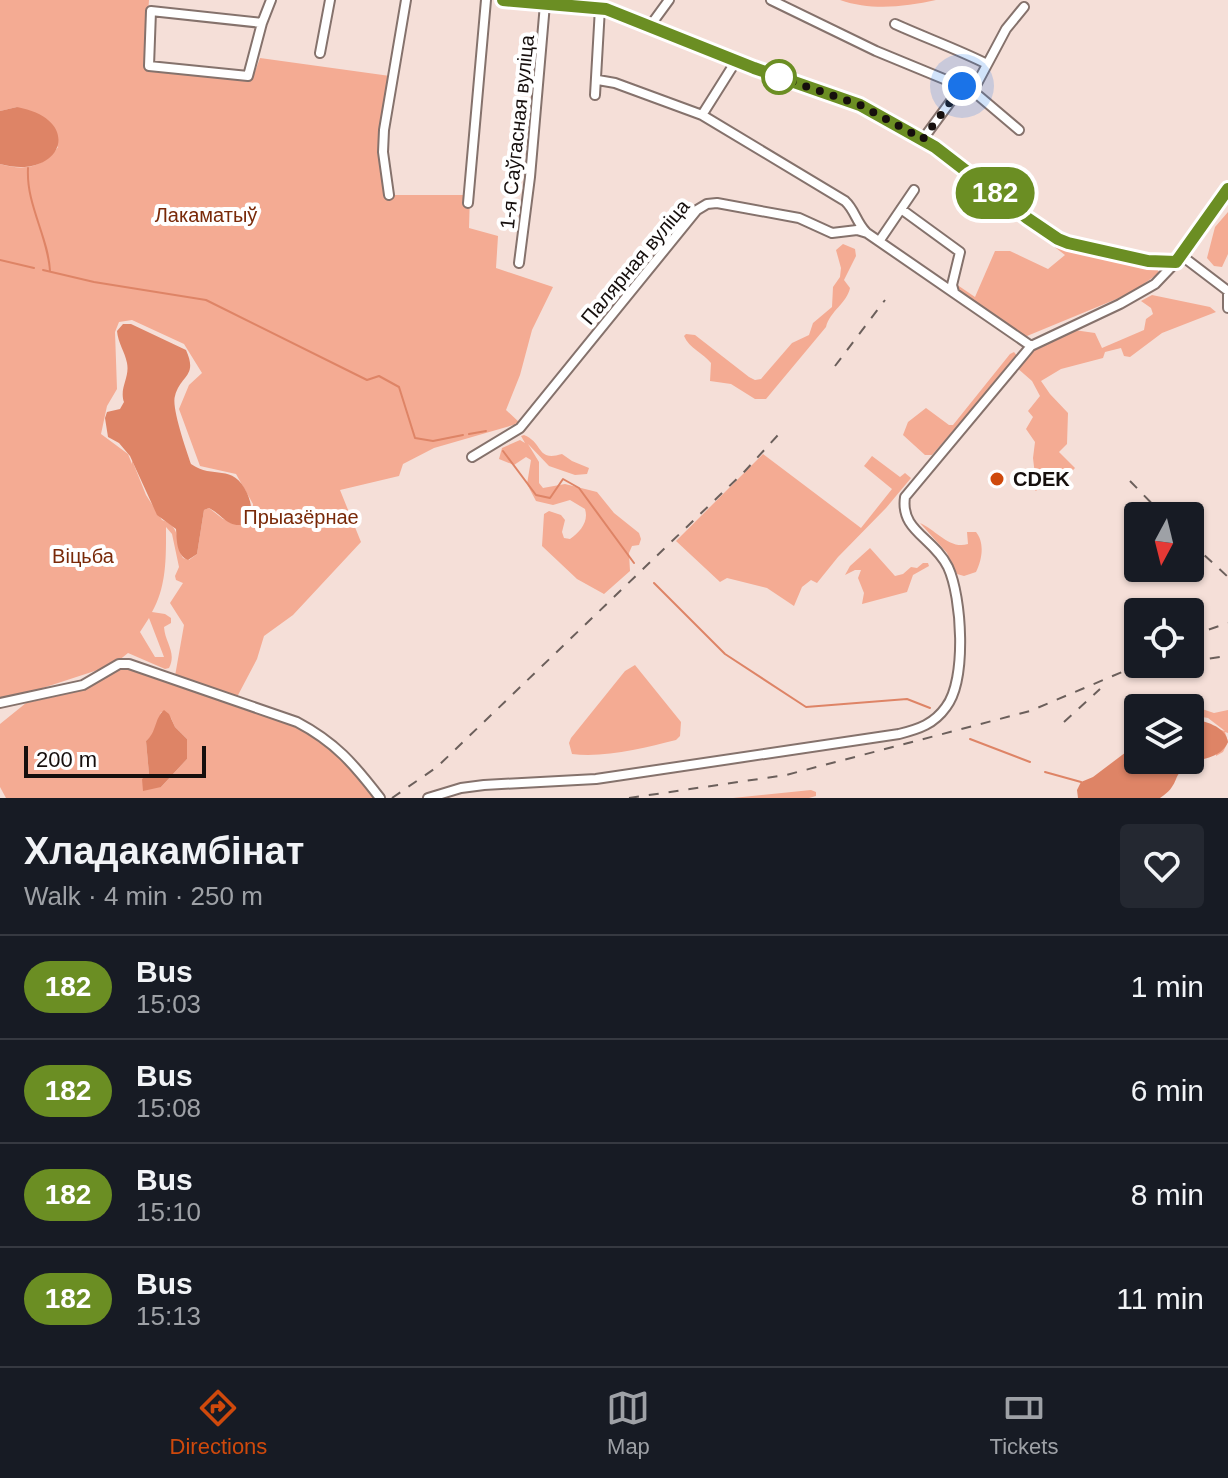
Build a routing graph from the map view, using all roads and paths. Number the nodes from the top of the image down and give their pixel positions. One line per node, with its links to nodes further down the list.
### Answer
1 (271, 0): 11 (street)
2 (330, 0): 14 (street)
3 (406, 0): 26 (street)
4 (486, 0): 27 (street)
5 (503, 0): 8 (street)
6 (669, 0): 13 (street)
7 (771, 0): 18 (street)
8 (545, 4): 10 (street); 32 (street, 1-я Саўгасная вуліца)
9 (1024, 7): 16 (street)
10 (600, 8): 13 (street); 17 (street)
11 (262, 23): 11 (street)
12 (895, 24): 16 (street)
13 (650, 26): 15 (street)
14 (320, 53)
15 (736, 61): 21 (street); 23 (street)
16 (987, 64): 19 (street)
17 (598, 80): 20 (street); 21 (street, Палярная вуліца)
18 (962, 86): 19 (street); 23 (street)
19 (973, 91): 22 (street)
20 (595, 95)
21 (702, 115): 29 (street, Палярная вуліца)
22 (1019, 130)
23 (923, 139): 31 (street)
24 (1228, 189): 31 (street)
25 (914, 190): 28 (street)
26 (389, 195)
27 (468, 203)
28 (901, 209): 30 (street); 34 (street)
29 (867, 233): 30 (street, Палярная вуліца); 37 (street, Палярная вуліца)
30 (880, 240): 34 (street, Палярная вуліца)
31 (1179, 259): 33 (street); 36 (street)
32 (519, 263)
33 (1228, 292): 35 (street)
34 (954, 293): 36 (street, Палярная вуліца)
35 (1228, 308)
36 (1031, 346): 40 (street)
37 (472, 457)
38 (0, 703): 39 (street)
39 (380, 798)
40 (428, 798)

